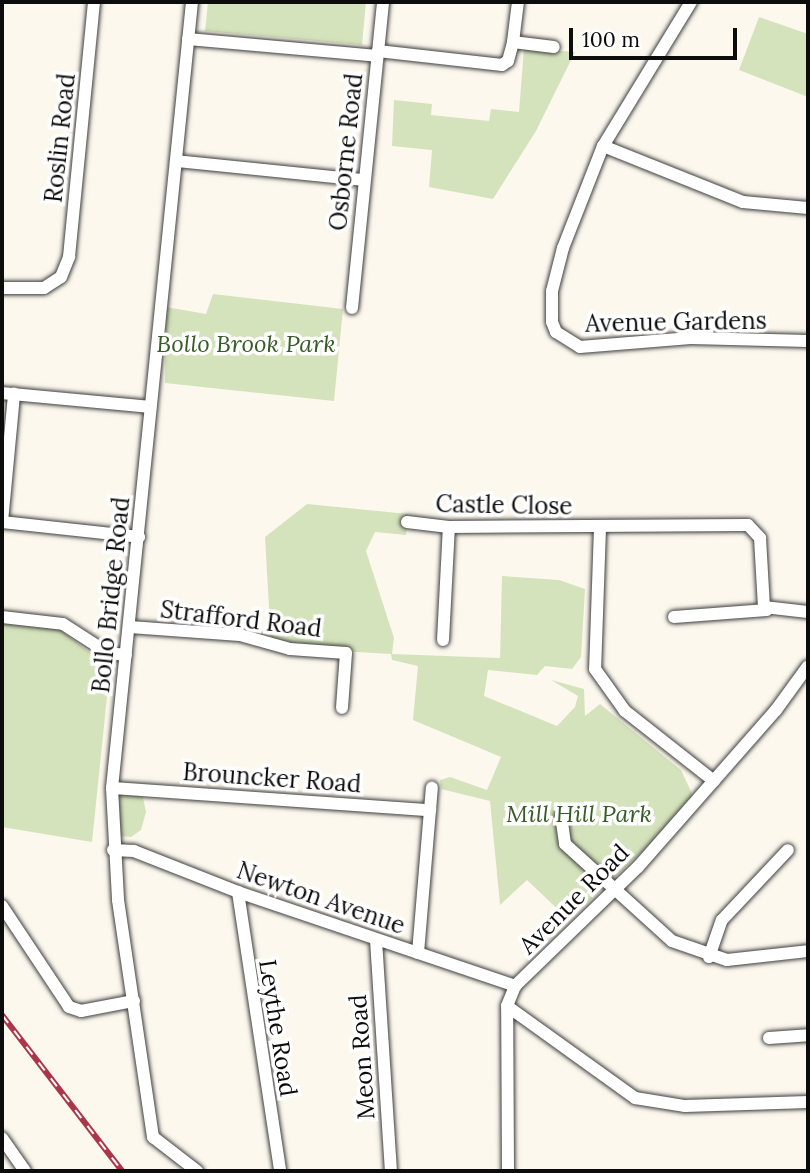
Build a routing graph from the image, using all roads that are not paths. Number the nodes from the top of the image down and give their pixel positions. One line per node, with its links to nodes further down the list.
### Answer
1 (94, 2): 14 (street, Roslin Road)
2 (191, 2): 6 (street, Bollo Bridge Road)
3 (383, 2): 9 (street, Osborne Road)
4 (518, 2): 7 (street)
5 (691, 2): 10 (street, Avenue Gardens)
6 (188, 39): 9 (street); 11 (street, Bollo Bridge Road)
7 (513, 43): 8 (street); 9 (street)
8 (554, 47)
9 (377, 54): 12 (street, Osborne Road)
10 (603, 146): 13 (street); 16 (street, Avenue Gardens)
11 (177, 161): 12 (street); 18 (street, Bollo Bridge Road)
12 (363, 180): 15 (street, Osborne Road)
13 (808, 208)
14 (2, 288)
15 (352, 308)
16 (808, 341)
17 (8, 394): 18 (street); 19 (street)
18 (150, 407): 23 (street, Bollo Bridge Road)
19 (2, 522): 23 (street)
20 (407, 522): 21 (street, Castle Close)
21 (449, 527): 22 (street, Castle Close); 29 (street)
22 (600, 528): 24 (street, Castle Close); 33 (street)
23 (139, 537): 28 (street, Bollo Bridge Road)
24 (767, 610): 25 (street); 27 (street)
25 (808, 612)
26 (2, 617): 30 (street)
27 (674, 617)
28 (131, 627): 30 (street, Bollo Bridge Road); 32 (street, Strafford Road)
29 (443, 640)
30 (126, 655): 34 (street, Bollo Bridge Road)
31 (808, 666): 33 (street, Avenue Road)
32 (342, 708)
33 (714, 781): 40 (street, Avenue Road)
34 (112, 788): 36 (street, Brouncker Road); 38 (street, Bollo Bridge Road)
35 (432, 788): 36 (street)
36 (430, 810): 45 (street)
37 (561, 816): 40 (street)
38 (113, 850): 41 (street, Newton Avenue); 48 (street, Bollo Bridge Road)
39 (789, 850): 46 (street)
40 (615, 889): 46 (street); 47 (street, Avenue Road)
41 (238, 892): 43 (street, Newton Avenue); 56 (street, Leythe Road)
42 (2, 906): 48 (street)
43 (376, 940): 45 (street, Newton Avenue); 57 (street, Meon Road)
44 (808, 951): 46 (street)
45 (418, 953): 47 (street, Newton Avenue)
46 (709, 957)
47 (515, 986): 49 (street, Avenue Road)
48 (134, 1001): 55 (street, Bollo Bridge Road)
49 (507, 1006): 52 (street); 58 (street, Avenue Road)
50 (808, 1035): 51 (street)
51 (769, 1038)
52 (808, 1102)
53 (2, 1138): 54 (street)
54 (25, 1171)
55 (197, 1171)
56 (280, 1171)
57 (391, 1171)
58 (508, 1171)

